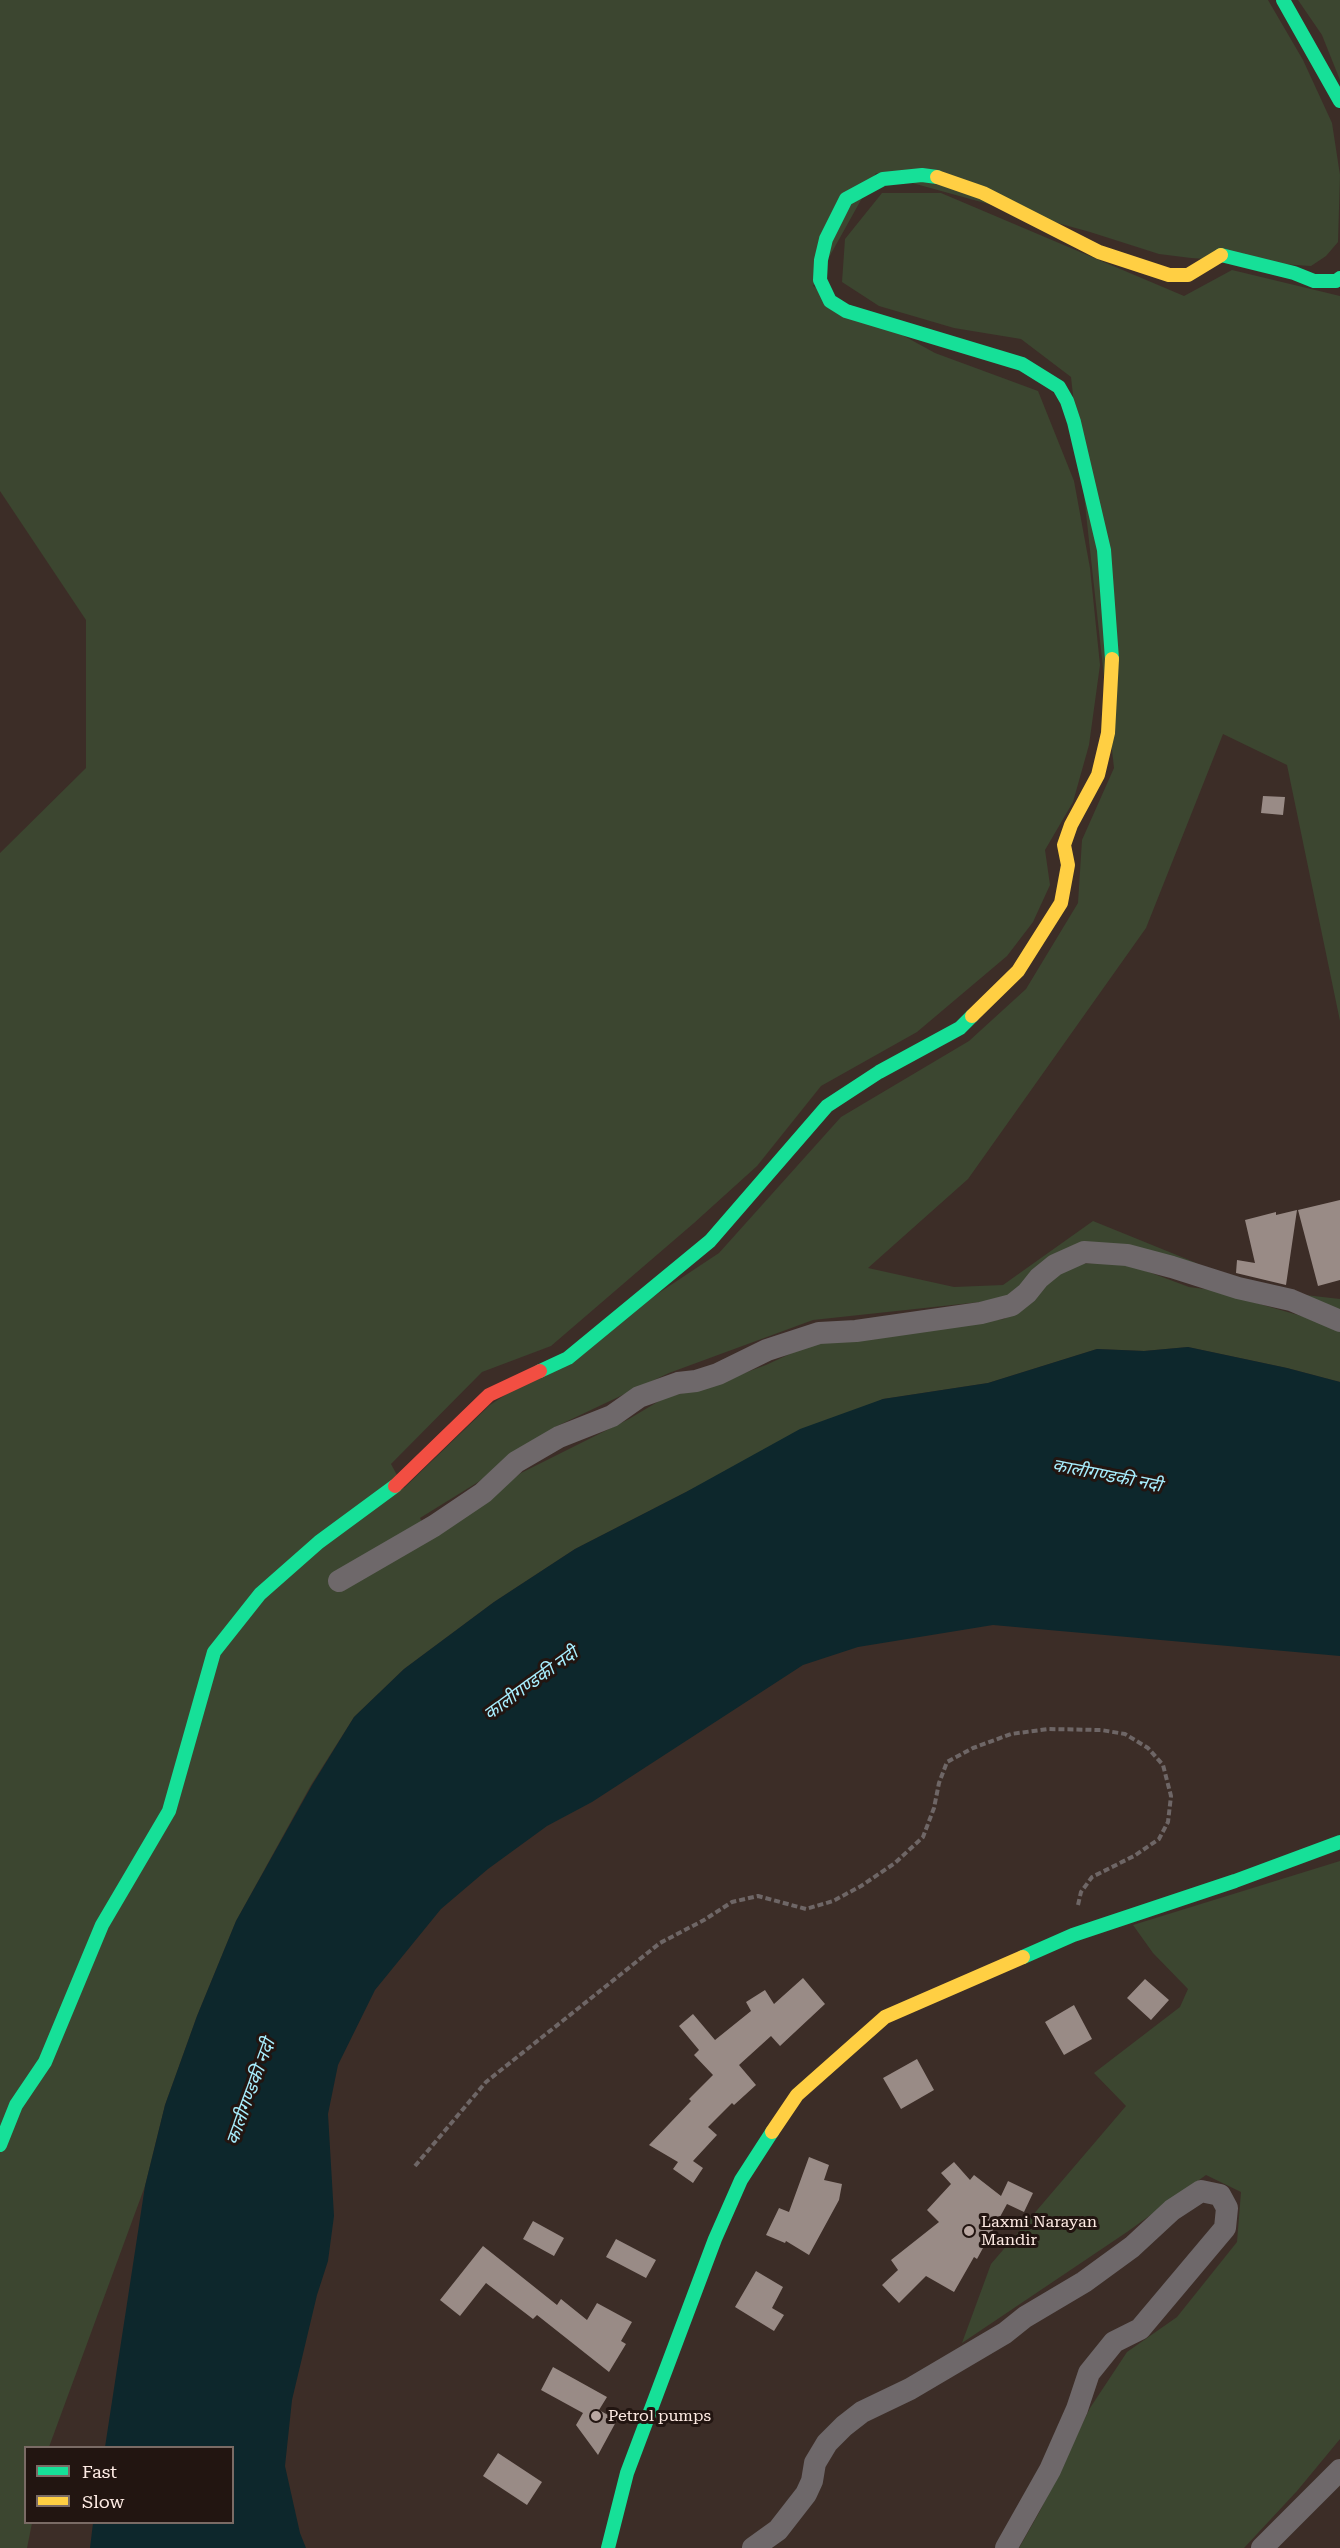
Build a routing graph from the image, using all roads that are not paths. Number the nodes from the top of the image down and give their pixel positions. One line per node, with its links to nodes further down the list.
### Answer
1 (1283, 0): 2 (main road)
2 (1340, 101)
3 (1340, 278): 7 (main road)
4 (1340, 1321): 5 (street)
5 (339, 1581)
6 (1340, 1842): 9 (main road)
7 (0, 2145)
8 (1340, 2470): 12 (street)
9 (608, 2548)
10 (753, 2548): 11 (street)
11 (1006, 2548)
12 (1262, 2548)

